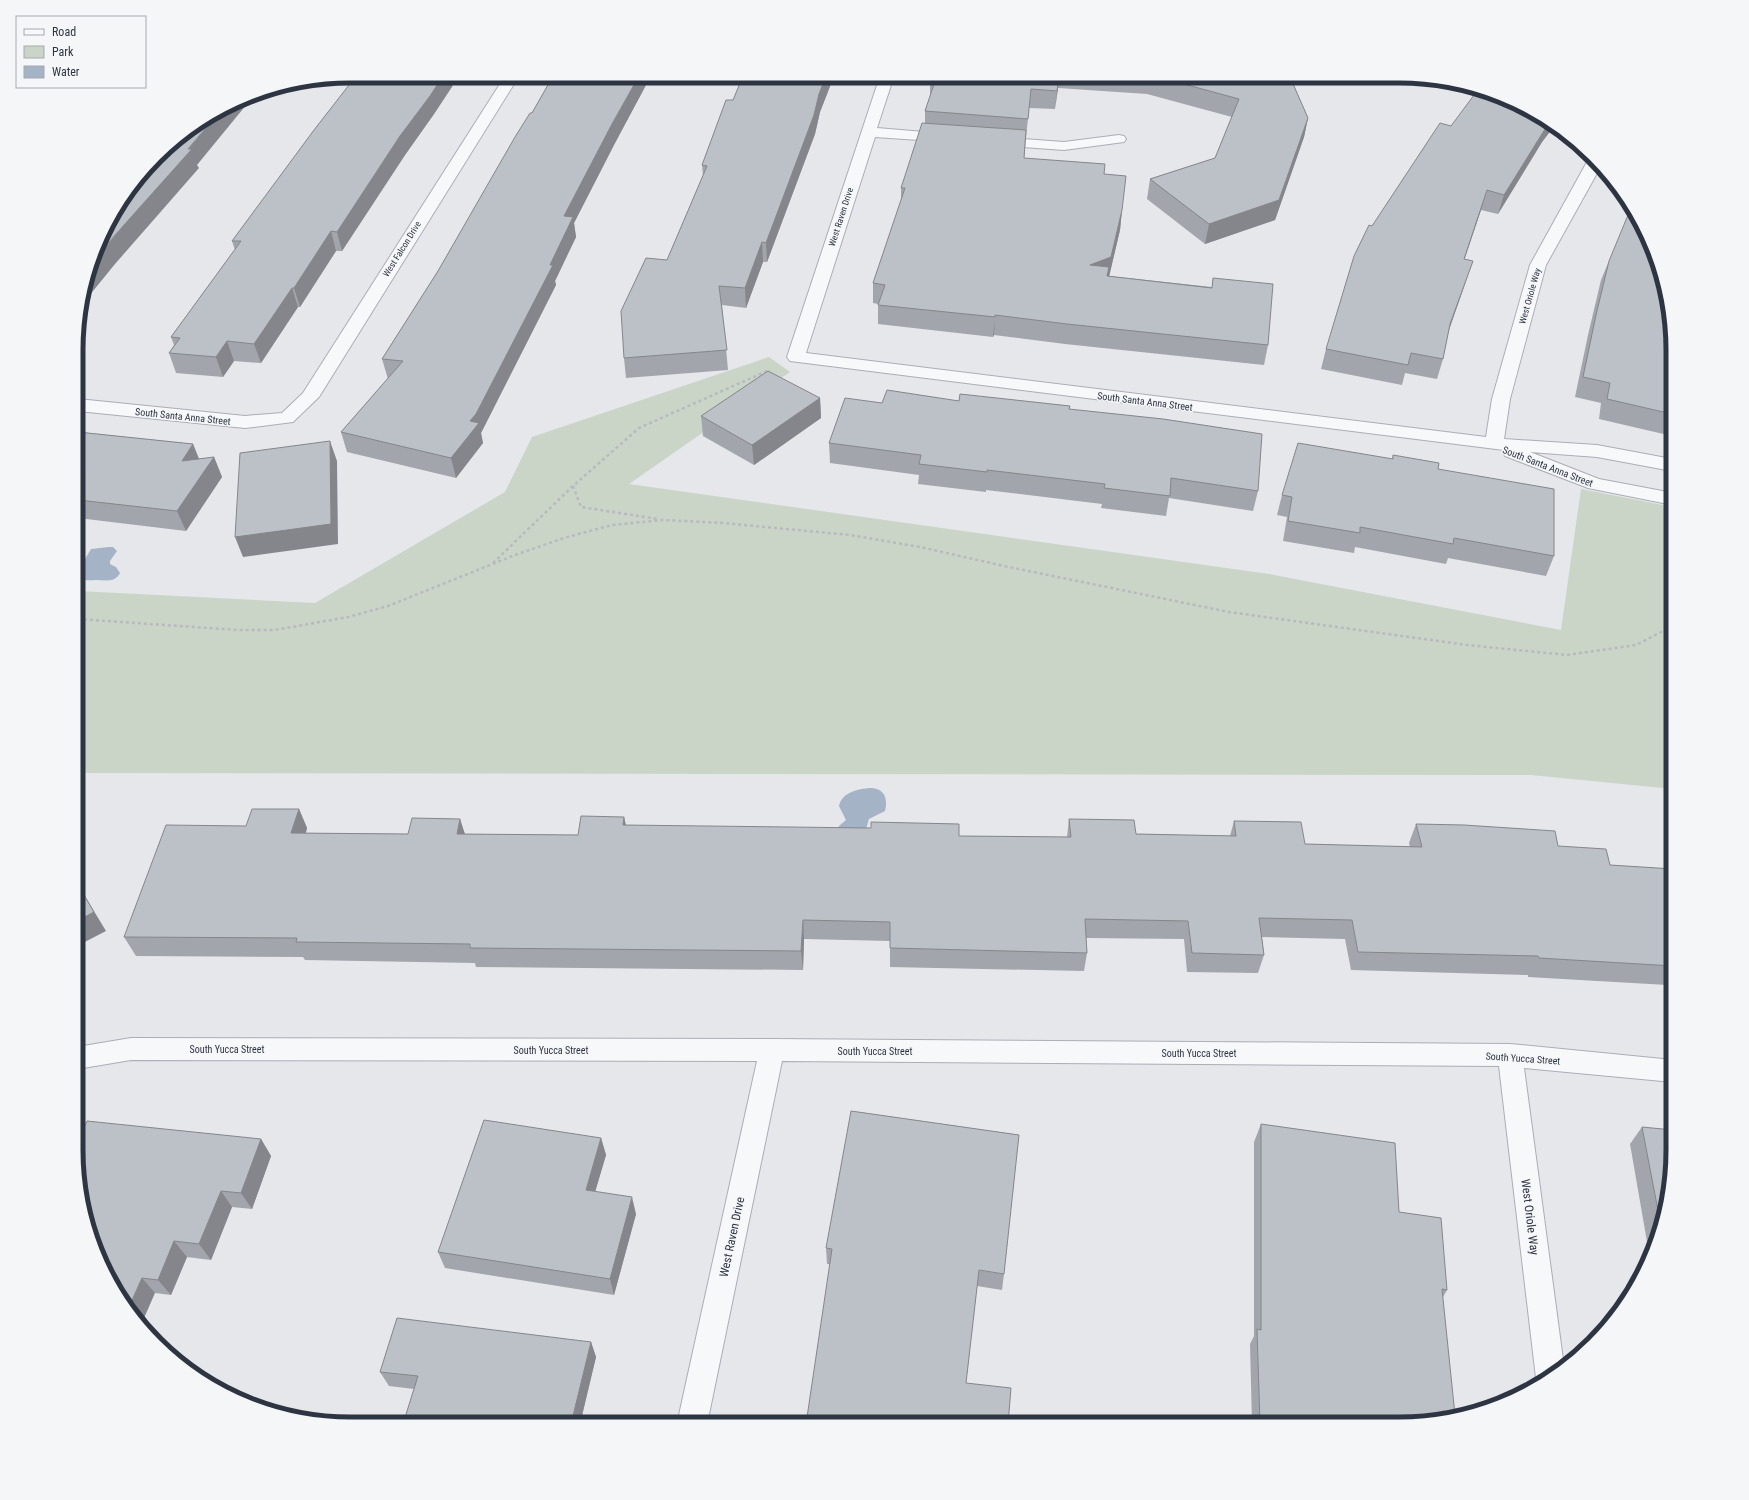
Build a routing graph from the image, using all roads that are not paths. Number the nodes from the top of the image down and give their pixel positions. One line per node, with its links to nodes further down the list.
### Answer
1 (508, 83): 10 (street, West Falcon Drive)
2 (885, 83): 3 (street, West Raven Drive)
3 (869, 132): 4 (street); 8 (street, West Raven Drive)
4 (962, 139)
5 (1119, 139): 6 (street)
6 (986, 141)
7 (1593, 166): 11 (street, West Oriole Way)
8 (796, 357): 11 (street, South Santa Anna Street)
9 (83, 406): 10 (street, South Santa Anna Street)
10 (287, 418)
11 (1494, 444): 12 (street, South Santa Anna Street); 13 (street, South Santa Anna Street)
12 (1666, 464)
13 (1666, 498)
14 (772, 1050): 15 (street, South Yucca Street); 16 (street, South Yucca Street); 19 (street, West Raven Drive)
15 (1510, 1055): 17 (street, South Yucca Street); 18 (street, West Oriole Way)
16 (83, 1057)
17 (1666, 1070)
18 (1550, 1370)
19 (693, 1417)

